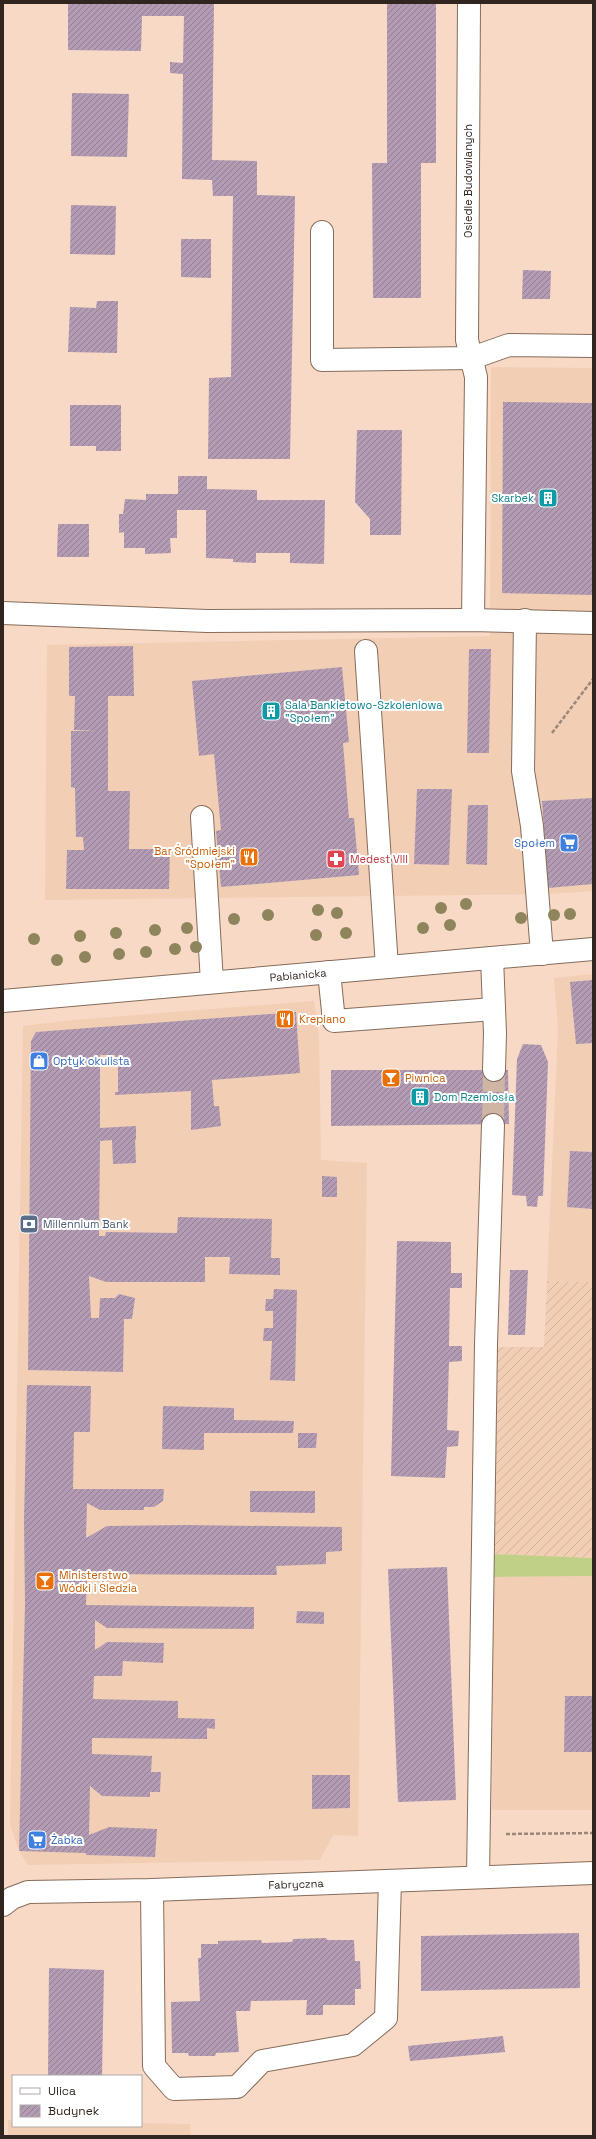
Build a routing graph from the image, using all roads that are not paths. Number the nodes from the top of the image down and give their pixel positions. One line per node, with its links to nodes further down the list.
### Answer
1 (469, 3): 4 (street, Osiedle Budowlanych)
2 (322, 232): 4 (street)
3 (593, 346): 4 (street)
4 (472, 358): 6 (street, Osiedle Budowlanych)
5 (3, 613): 6 (street)
6 (472, 620): 7 (street)
7 (525, 620): 8 (street); 12 (street)
8 (593, 623)
9 (366, 651): 14 (street)
10 (202, 817): 16 (street)
11 (593, 949): 12 (street, Pabianicka)
12 (542, 954): 13 (street, Pabianicka)
13 (492, 958): 14 (street, Pabianicka); 18 (street)
14 (387, 967): 15 (street, Pabianicka)
15 (329, 972): 16 (street, Pabianicka); 18 (street)
16 (212, 982): 17 (street, Pabianicka)
17 (3, 1001)
18 (494, 1008): 19 (street)
19 (494, 1070)
20 (493, 1125): 22 (street)
21 (593, 1873): 22 (street, Fabryczna)
22 (478, 1877): 23 (street, Fabryczna)
23 (390, 1881): 24 (street, Fabryczna); 24 (street)
24 (152, 1890): 25 (street, Fabryczna)
25 (3, 1906)

